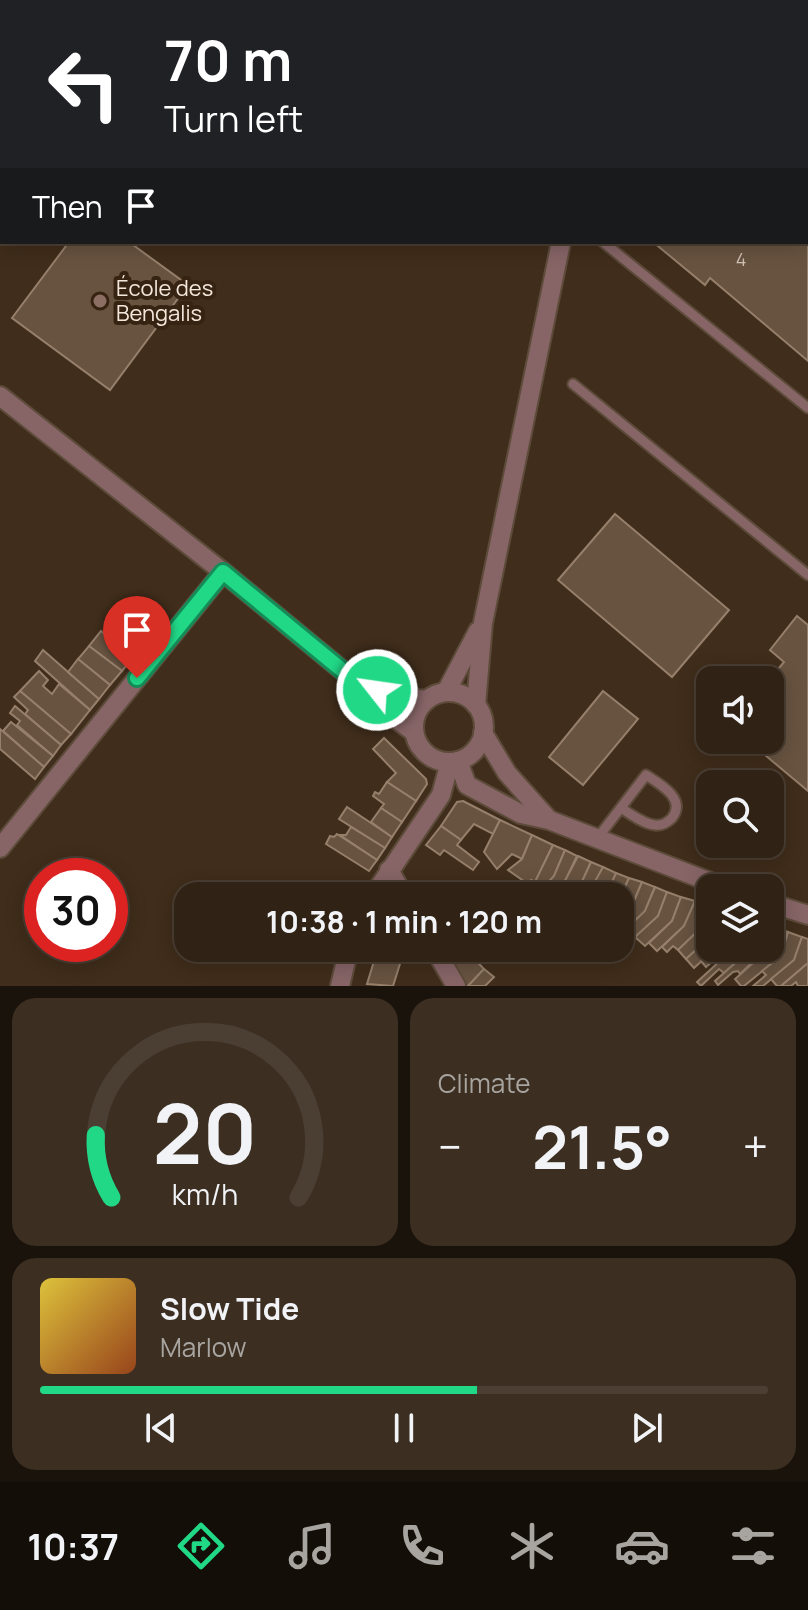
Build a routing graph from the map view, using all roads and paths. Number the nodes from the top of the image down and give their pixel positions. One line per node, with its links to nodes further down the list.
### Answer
1 (561, 244): 8 (street)
2 (605, 244): 5 (lane)
3 (573, 384): 7 (lane)
4 (0, 396): 6 (street)
5 (808, 408)
6 (223, 572): 9 (street); 19 (street)
7 (808, 575)
8 (483, 623): 10 (street); 12 (street)
9 (354, 680): 11 (street); 13 (street)
10 (446, 692): 11 (street); 12 (street)
11 (426, 700): 13 (street)
12 (476, 705): 14 (street)
13 (414, 732): 15 (street)
14 (483, 733): 15 (street); 17 (street)
15 (454, 762): 17 (street); 20 (street)
16 (621, 808): 16 (lane); 18 (lane)
17 (549, 820): 18 (street)
18 (596, 840): 21 (street)
19 (0, 848)
20 (389, 870): 22 (street); 23 (street)
21 (696, 877)
22 (382, 882)
23 (396, 882)
24 (784, 907): 25 (street)
25 (808, 915)
26 (346, 962): 28 (street)
27 (442, 962): 29 (street)
28 (340, 986)
29 (456, 986)

